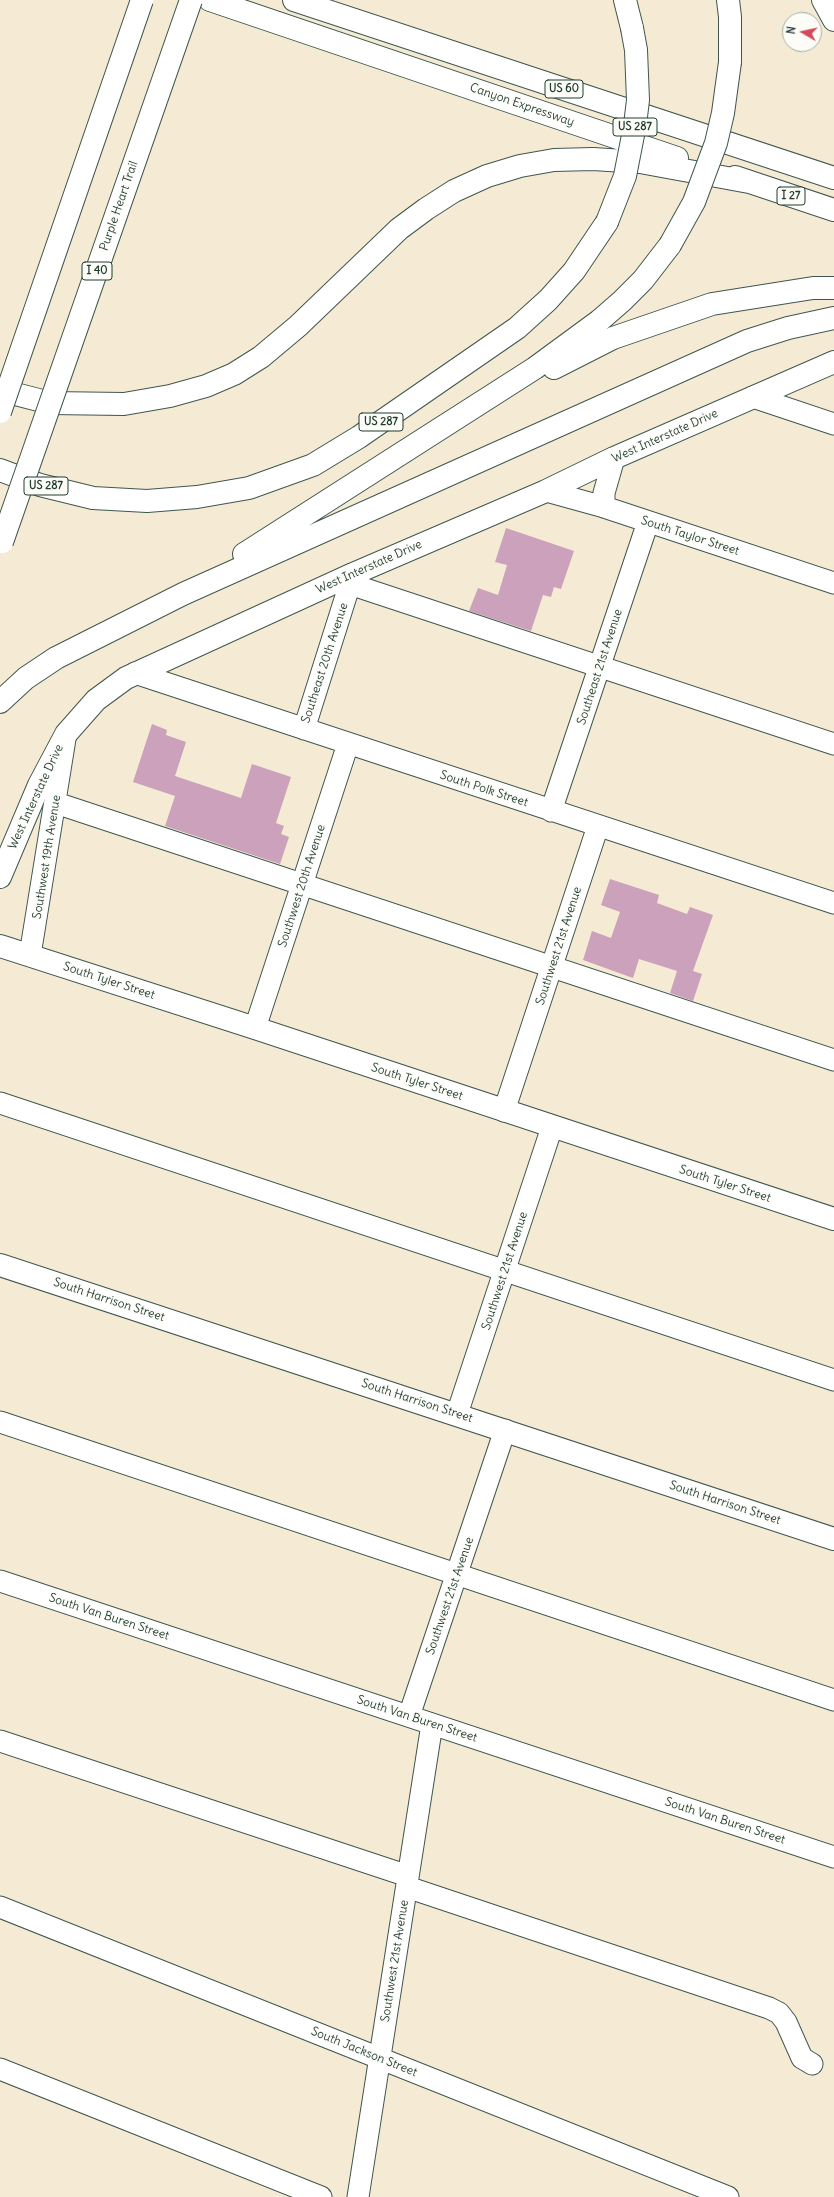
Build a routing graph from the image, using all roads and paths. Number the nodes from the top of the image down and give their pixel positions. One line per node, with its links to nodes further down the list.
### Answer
1 (142, 0): 17 (main road, bridge)
2 (191, 0): 25 (main road, Purple Heart Trail / I 40, bridge)
3 (210, 0): 10 (main road, Canyon Expressway / US 60)
4 (294, 0): 9 (main road, US 60)
5 (625, 0): 21 (main road, US 287, bridge)
6 (728, 0): 18 (main road, bridge)
7 (823, 0): 8 (main road)
8 (834, 20)
9 (834, 178)
10 (749, 182): 11 (main road, Canyon Expressway / I 27); 15 (main road)
11 (834, 210)
12 (834, 288): 18 (main road)
13 (834, 318): 28 (main road)
14 (834, 362): 16 (main road, West Interstate Drive)
15 (0, 390)
16 (753, 397): 19 (street); 20 (main road, West Interstate Drive)
17 (0, 412)
18 (462, 415): 28 (main road)
19 (834, 424)
20 (614, 458): 22 (main road, West Interstate Drive); 23 (street)
21 (0, 470)
22 (546, 491): 23 (street, South Taylor Street); 26 (main road, West Interstate Drive)
23 (604, 507): 24 (street, South Taylor Street)
24 (648, 522): 27 (street, South Taylor Street); 29 (street, Southeast 21st Avenue)
25 (1, 545)
26 (352, 579): 29 (street); 30 (main road, West Interstate Drive); 32 (street, Southeast 20th Avenue)
27 (834, 583)
28 (183, 594): 31 (main road)
29 (600, 667): 35 (street); 37 (street, Southeast 21st Avenue)
30 (135, 673): 32 (street, South Polk Street); 33 (main road, West Interstate Drive)
31 (0, 702)
32 (304, 729): 34 (street, South Polk Street)
33 (66, 734): 36 (street, Southwest 19th Avenue); 39 (main road, West Interstate Drive)
34 (348, 744): 37 (street, South Polk Street); 40 (street, Southwest 20th Avenue)
35 (834, 744)
36 (56, 803): 40 (street); 43 (street, Southwest 19th Avenue)
37 (552, 811): 38 (street, South Polk Street)
38 (598, 826): 41 (street, South Polk Street); 44 (street, Southwest 21st Avenue)
39 (1, 874)
40 (302, 884): 44 (street); 45 (street, Southwest 20th Avenue)
41 (834, 903)
42 (0, 946): 43 (main road, South Tyler Street)
43 (30, 955): 45 (main road, South Tyler Street)
44 (552, 967): 46 (street); 48 (street, Southwest 21st Avenue)
45 (255, 1028): 48 (main road, South Tyler Street)
46 (834, 1060)
47 (0, 1103): 52 (street)
48 (504, 1111): 49 (main road, South Tyler Street)
49 (552, 1127): 50 (main road, South Tyler Street); 52 (street, Southwest 21st Avenue)
50 (834, 1219)
51 (0, 1265): 54 (main road, South Harrison Street)
52 (505, 1270): 53 (street); 54 (street, Southwest 21st Avenue)
53 (834, 1380)
54 (457, 1414): 56 (main road, South Harrison Street)
55 (0, 1422): 58 (street)
56 (504, 1430): 57 (main road, South Harrison Street); 58 (street, Southwest 21st Avenue)
57 (834, 1539)
58 (458, 1574): 60 (street); 61 (street, Southwest 21st Avenue)
59 (0, 1581): 61 (street, South Van Buren Street)
60 (834, 1700)
61 (409, 1716): 62 (street, South Van Buren Street)
62 (432, 1724): 64 (street, South Van Buren Street); 65 (street, Southwest 21st Avenue)
63 (0, 1741): 65 (street)
64 (834, 1857)
65 (407, 1881): 67 (street, Southwest 21st Avenue); 68 (street)
66 (0, 1907): 67 (street, South Jackson Street)
67 (379, 2058): 71 (street, Southwest 21st Avenue); 72 (street, South Jackson Street)
68 (812, 2064)
69 (0, 2069): 70 (street)
70 (322, 2197)
71 (358, 2197)
72 (728, 2197)

